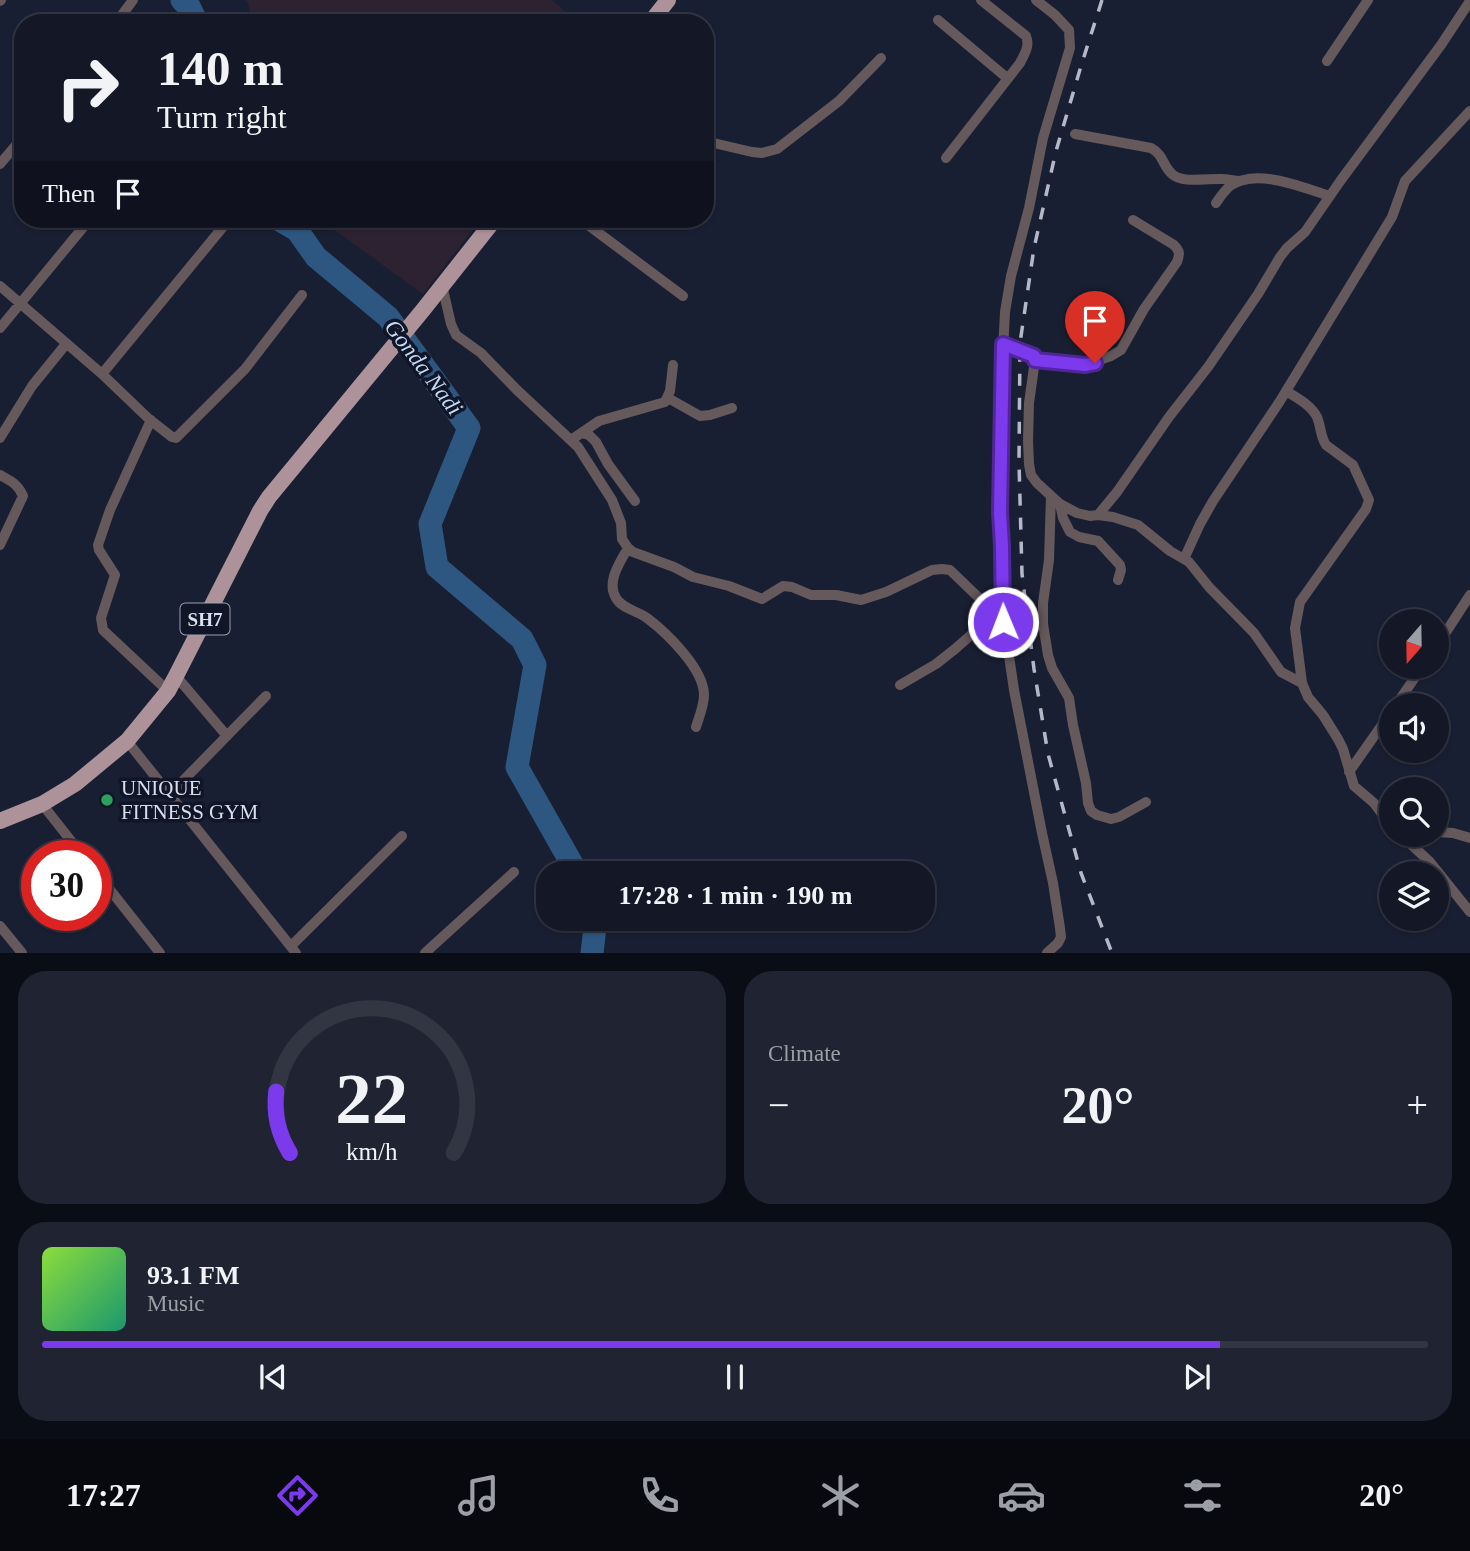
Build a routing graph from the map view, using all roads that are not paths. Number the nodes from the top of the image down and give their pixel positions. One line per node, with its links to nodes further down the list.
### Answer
1 (668, 0): 6 (main road)
2 (981, 0): 10 (street)
3 (1035, 0): 34 (street)
4 (1368, 0): 9 (street)
5 (1470, 1): 20 (street)
6 (657, 14)
7 (938, 20): 10 (street)
8 (881, 58): 13 (street)
9 (1327, 61)
10 (1007, 78): 17 (street)
11 (1470, 111): 38 (street)
12 (1074, 134): 19 (street)
13 (714, 143)
14 (0, 144): 16 (street)
15 (14, 147): 16 (street)
16 (10, 152): 18 (street)
17 (946, 158)
18 (0, 164)
19 (1240, 181): 20 (street); 21 (street)
20 (1330, 197): 48 (street)
21 (1216, 203)
22 (1133, 220): 35 (street)
23 (82, 228): 31 (street)
24 (222, 228): 37 (street)
25 (488, 228): 27 (main road)
26 (592, 228): 30 (street)
27 (442, 285): 44 (street); 56 (main road, SH7)
28 (0, 286): 31 (street)
29 (302, 295): 41 (street)
30 (683, 296)
31 (20, 302): 32 (street); 33 (street)
32 (0, 328)
33 (66, 344): 37 (street); 43 (street)
34 (1003, 344): 35 (street); 54 (street)
35 (1035, 360): 47 (street)
36 (673, 365): 39 (street)
37 (102, 374): 41 (street)
38 (1286, 390): 51 (street); 57 (street)
39 (668, 398): 40 (street); 42 (street)
40 (732, 408)
41 (151, 420): 59 (street)
42 (581, 433): 44 (street); 46 (street)
43 (0, 438)
44 (571, 440): 50 (street)
45 (0, 475): 49 (street)
46 (635, 500)
47 (1055, 500): 48 (street); 52 (street); 67 (street)
48 (1098, 515): 51 (street)
49 (0, 545)
50 (628, 548): 54 (street); 61 (street)
51 (1184, 559): 57 (street)
52 (1118, 580)
53 (1470, 595): 55 (street)
54 (999, 618): 58 (street); 84 (street)
55 (1449, 627)
56 (176, 676): 59 (main road, SH7); 63 (street)
57 (1302, 683): 65 (street)
58 (901, 685)
59 (168, 691): 64 (main road, SH7)
60 (265, 696): 63 (street)
61 (696, 727)
62 (1379, 729): 65 (street)
63 (227, 736): 66 (street)
64 (127, 741): 66 (street); 68 (main road, SH7)
65 (1349, 772): 69 (street)
66 (170, 794): 80 (street)
67 (1146, 802)
68 (41, 804): 70 (main road, SH7); 74 (street)
69 (1379, 806)
70 (0, 821)
71 (1449, 833): 73 (street)
72 (402, 836): 80 (street)
73 (1470, 838)
74 (70, 840)
75 (1414, 847): 78 (street)
76 (514, 872): 83 (street)
77 (112, 892): 82 (street)
78 (1470, 912)
79 (0, 926): 81 (street)
80 (293, 949)
81 (22, 953)
82 (160, 953)
83 (425, 953)
84 (1047, 953)

